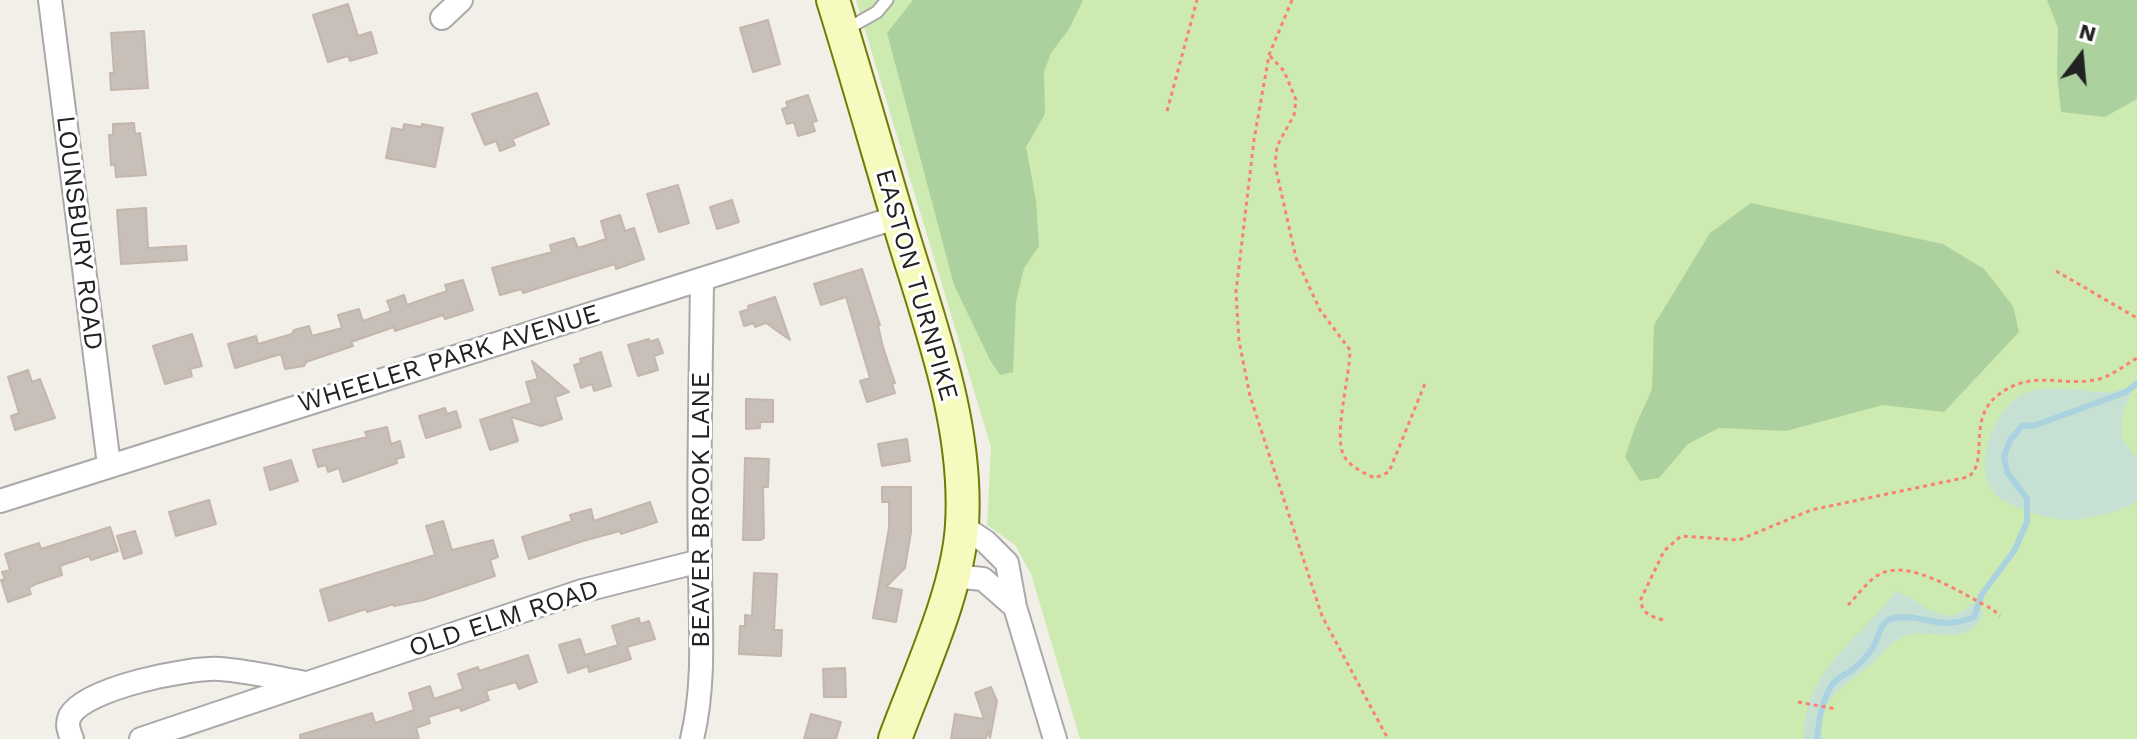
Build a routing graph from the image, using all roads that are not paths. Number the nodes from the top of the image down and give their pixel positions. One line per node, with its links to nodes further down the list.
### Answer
1 (50, 0): 9 (street, LOUNSBURY ROAD)
2 (461, 0): 5 (street)
3 (833, 0): 6 (main road, EASTON TURNPIKE)
4 (887, 0): 6 (lane)
5 (442, 18)
6 (843, 31): 7 (main road, EASTON TURNPIKE)
7 (898, 217): 8 (street, WHEELER PARK AVENUE); 11 (main road, EASTON TURNPIKE)
8 (702, 280): 9 (street, WHEELER PARK AVENUE); 12 (street, BEAVER BROOK LANE)
9 (109, 465): 10 (street, WHEELER PARK AVENUE)
10 (0, 501)
11 (962, 526): 13 (main road, EASTON TURNPIKE); 14 (street)
12 (700, 561): 15 (street, OLD ELM ROAD); 18 (street, BEAVER BROOK LANE)
13 (952, 576): 14 (street); 19 (main road, EASTON TURNPIKE)
14 (1015, 607): 20 (street)
15 (310, 684): 16 (street, OLD ELM ROAD); 17 (street, OLD ELM ROAD)
16 (72, 739)
17 (141, 739)
18 (692, 739)
19 (895, 739)
20 (1055, 739)

